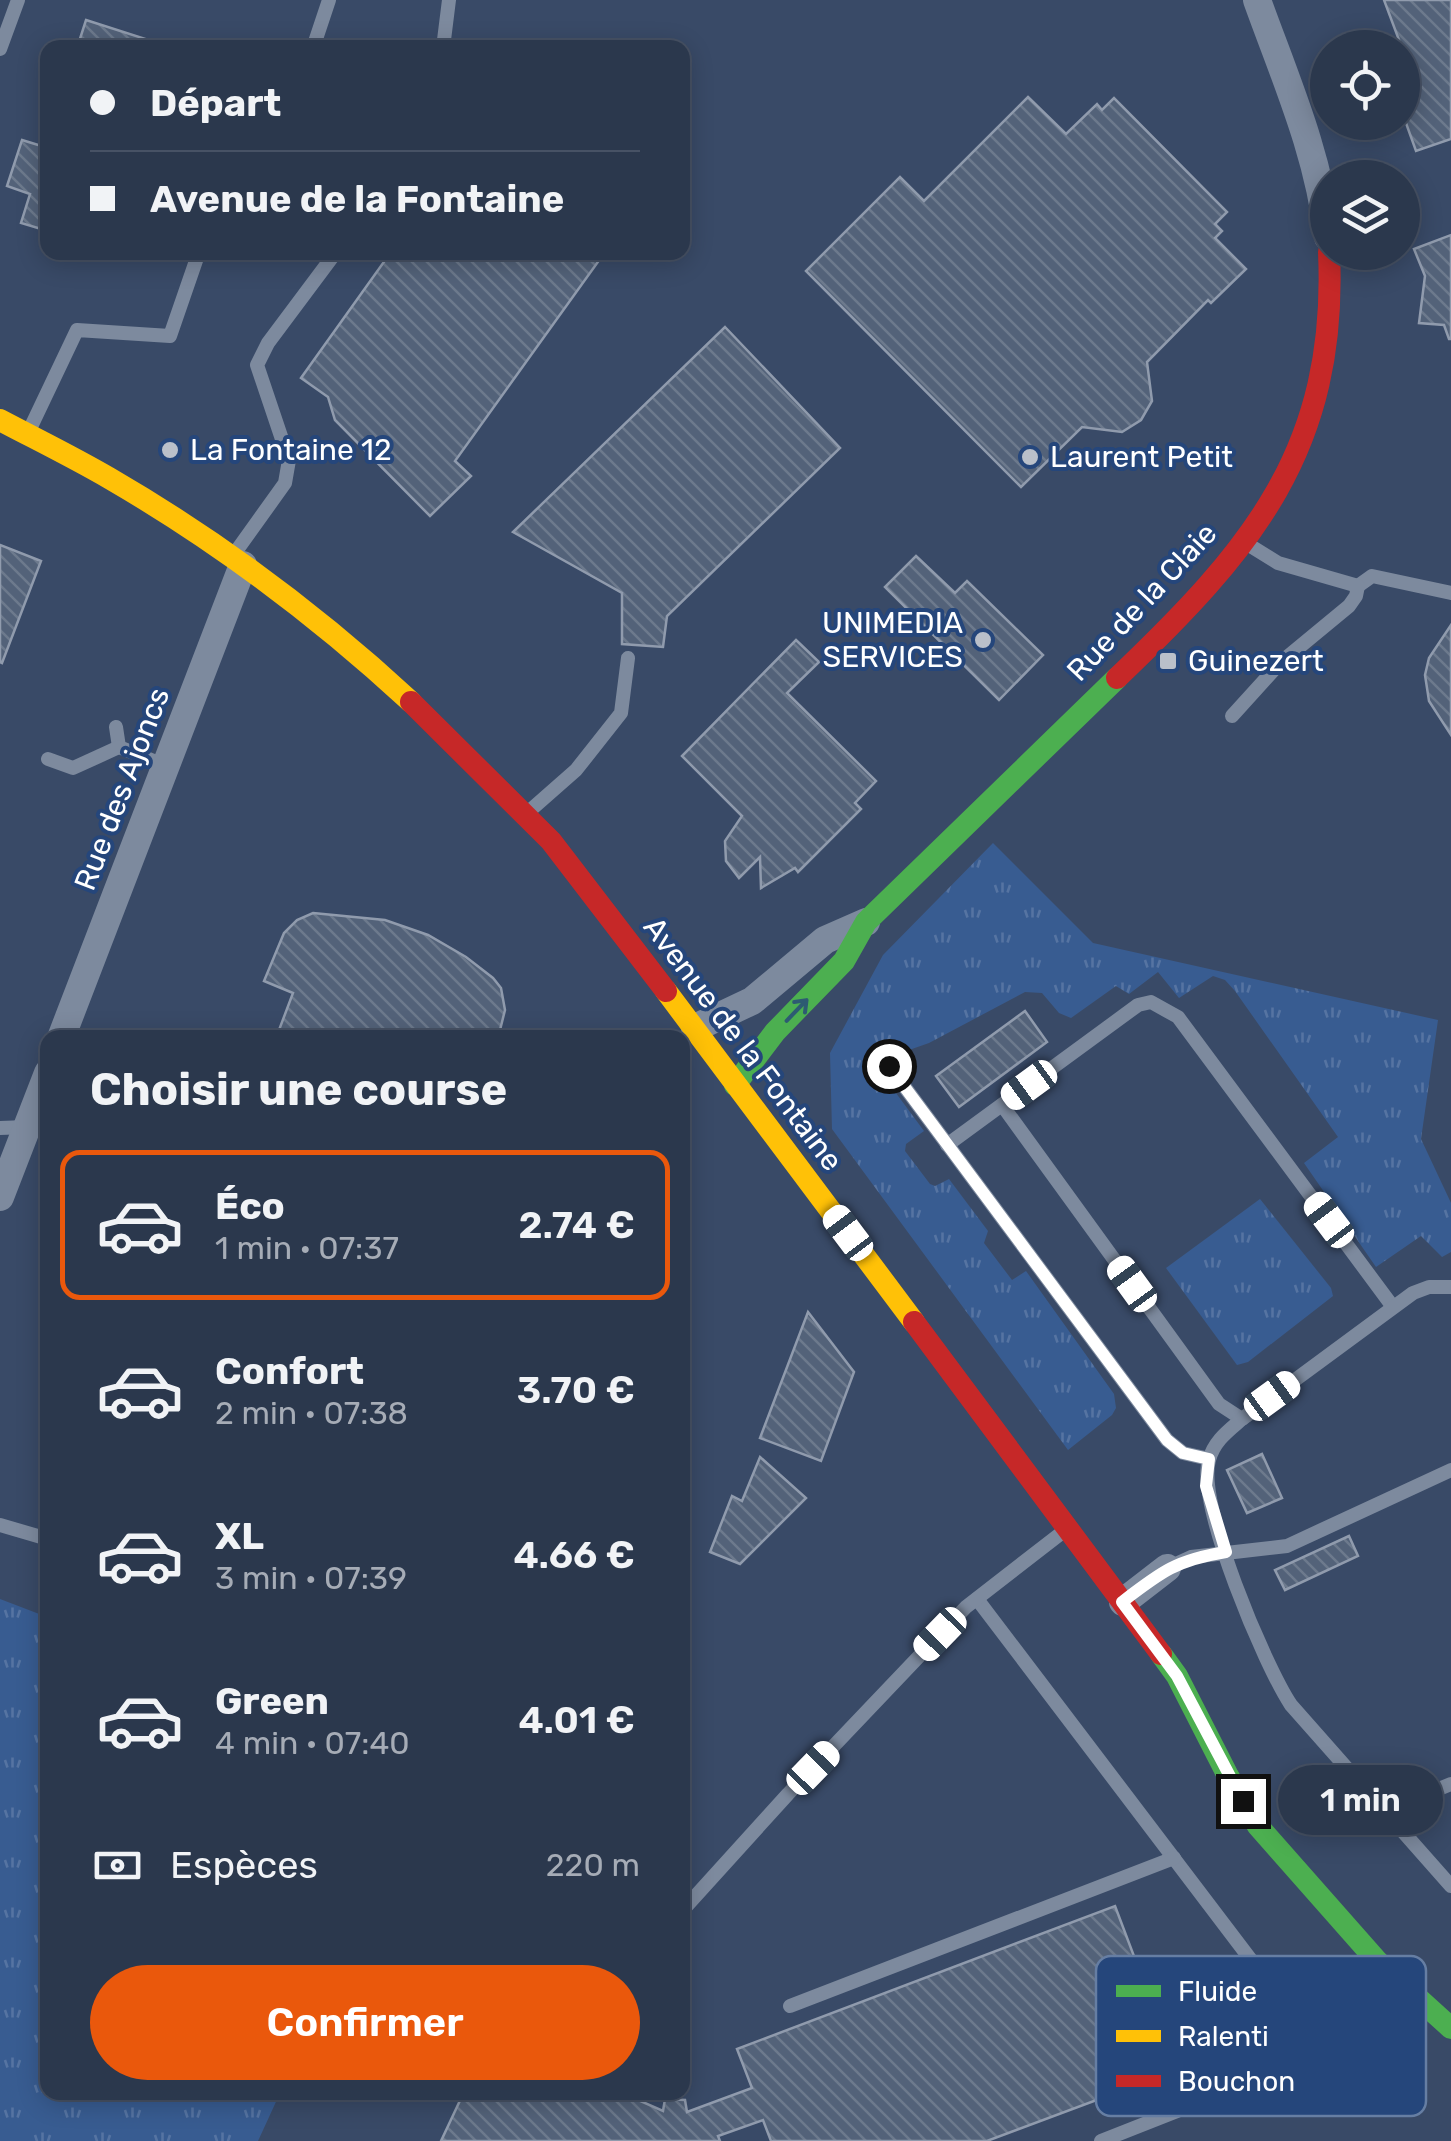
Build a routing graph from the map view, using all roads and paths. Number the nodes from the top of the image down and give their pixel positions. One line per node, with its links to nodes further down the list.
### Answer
1 (18, 0): 7 (lane)
2 (328, 0): 5 (lane)
3 (449, 0): 6 (lane)
4 (1258, 0): 8 (street)
5 (316, 40)
6 (444, 40)
7 (0, 49)
8 (1314, 160)
9 (196, 260): 13 (lane)
10 (330, 260): 15 (lane)
11 (1329, 270): 14 (street, Rue de la Claie)
12 (1, 423): 13 (street, Avenue de la Fontaine)
13 (28, 434): 15 (street, Avenue de la Fontaine)
14 (1244, 542): 16 (lane); 25 (street, Rue de la Claie)
15 (237, 561): 23 (street, Rue des Ajoncs); 24 (street, Avenue de la Fontaine)
16 (1358, 586): 17 (lane); 19 (lane)
17 (1451, 594)
18 (628, 658): 24 (lane)
19 (1232, 716)
20 (116, 727): 21 (lane)
21 (118, 747): 22 (lane); 23 (lane)
22 (48, 759)
23 (166, 766): 27 (street, Rue des Ajoncs)
24 (526, 814): 26 (street, Avenue de la Fontaine)
25 (866, 922): 26 (street, Rue de la Claie); 29 (street, Rue de la Claie, one-way to 25)
26 (695, 1028): 29 (street, Avenue de la Fontaine)
27 (64, 1030)
28 (889, 1066): 33 (lane)
29 (735, 1085): 41 (street, Avenue de la Fontaine)
30 (40, 1086): 32 (street)
31 (1002, 1105): 33 (lane); 36 (lane); 37 (lane)
32 (14, 1127): 34 (street)
33 (947, 1145): 38 (lane)
34 (0, 1197)
35 (1451, 1287): 36 (lane)
36 (1394, 1307): 37 (lane)
37 (1242, 1418): 38 (lane)
38 (1209, 1459): 43 (lane)
39 (1451, 1470): 43 (lane)
40 (0, 1526): 42 (lane)
41 (1068, 1528): 45 (lane); 46 (street, Avenue de la Fontaine)
42 (40, 1537)
43 (1226, 1552): 44 (lane); 48 (lane)
44 (1167, 1568): 46 (street)
45 (977, 1599): 49 (lane); 51 (lane)
46 (1122, 1602): 53 (street, Avenue de la Fontaine)
47 (1451, 1784): 48 (lane)
48 (1385, 1811): 50 (lane)
49 (1174, 1858): 52 (lane); 55 (lane)
50 (1451, 1886)
51 (690, 1902)
52 (1248, 1956)
53 (1373, 1956)
54 (1426, 2005): 56 (street, Avenue de la Fontaine)
55 (790, 2006)
56 (1451, 2028)
57 (1164, 2116): 58 (lane)
58 (1101, 2141)

